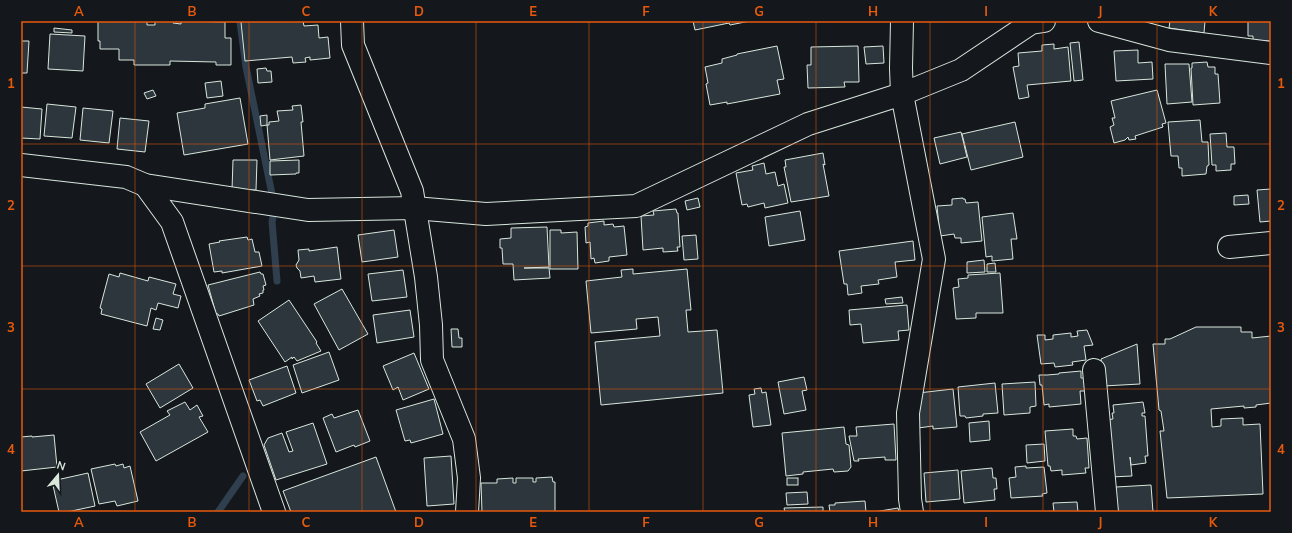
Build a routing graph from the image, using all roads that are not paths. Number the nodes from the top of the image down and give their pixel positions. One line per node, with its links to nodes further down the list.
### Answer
1 (352, 21): 9 (street)
2 (902, 21): 6 (street)
3 (1044, 21): 6 (street)
4 (1099, 21): 5 (street)
5 (1271, 53)
6 (902, 94): 9 (street); 15 (street)
7 (21, 165): 8 (street)
8 (145, 185): 9 (street); 13 (street)
9 (414, 208): 14 (street)
10 (1271, 243): 11 (street)
11 (1229, 247)
12 (1094, 370): 16 (street)
13 (274, 512)
14 (468, 512)
15 (912, 512)
16 (1107, 512)

